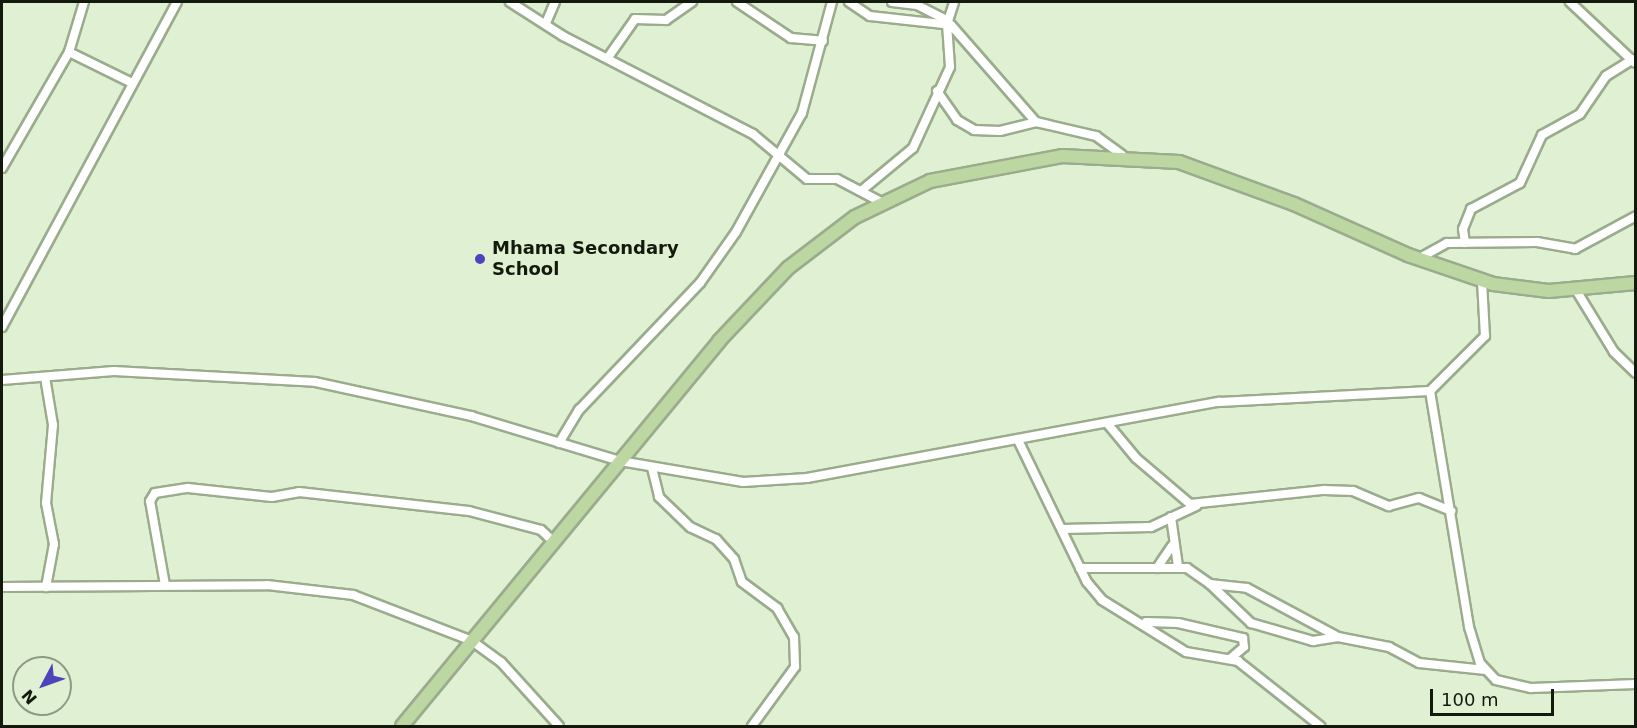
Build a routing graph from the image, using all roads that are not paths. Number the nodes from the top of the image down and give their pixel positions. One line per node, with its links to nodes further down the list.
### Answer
1 (84, 2): 15 (street)
2 (177, 2): 18 (street)
3 (510, 2): 13 (street)
4 (555, 2): 13 (street)
5 (692, 2): 16 (street)
6 (737, 2): 14 (street)
7 (832, 2): 14 (street)
8 (849, 2): 12 (street)
9 (892, 2): 12 (street)
10 (954, 2): 12 (street)
11 (1570, 2): 17 (street)
12 (947, 22): 19 (street); 20 (street)
13 (546, 23): 16 (street)
14 (824, 41): 21 (street)
15 (69, 52): 18 (street); 23 (street)
16 (609, 56): 21 (street)
17 (1634, 61): 27 (street)
18 (132, 83): 32 (street)
19 (937, 91): 20 (street); 24 (street)
20 (1036, 122): 22 (street)
21 (780, 154): 24 (street); 39 (street)
22 (1122, 155): 25 (main road); 28 (main road)
23 (2, 168)
24 (861, 191): 25 (street)
25 (881, 202): 40 (main road)
26 (1635, 216): 27 (street)
27 (1465, 243): 28 (street)
28 (1418, 259): 29 (main road)
29 (1482, 281): 31 (main road); 36 (street)
30 (1635, 284): 31 (main road)
31 (1576, 290): 33 (street)
32 (2, 327)
33 (1635, 373)
34 (45, 377): 35 (street); 39 (street); 54 (street)
35 (2, 380)
36 (1430, 392): 37 (street); 43 (street)
37 (1107, 423): 38 (street); 42 (street)
38 (1018, 440): 41 (street); 45 (street)
39 (559, 443): 40 (street)
40 (620, 461): 41 (street); 46 (main road)
41 (652, 468): 63 (street)
42 (1199, 505): 43 (street); 44 (street)
43 (1452, 512): 59 (street)
44 (1170, 517): 45 (street); 47 (street)
45 (1062, 529): 49 (street)
46 (555, 543): 52 (street); 57 (main road)
47 (1172, 546): 48 (street); 50 (street)
48 (1178, 566): 50 (street); 51 (street)
49 (1080, 568): 50 (street); 55 (street)
50 (1157, 568)
51 (1210, 584): 56 (street); 56 (street)
52 (165, 585): 54 (street); 57 (street)
53 (2, 587): 54 (street)
54 (46, 587)
55 (1146, 622): 58 (street); 58 (street)
56 (1338, 637): 59 (street)
57 (472, 641): 61 (main road); 62 (street)
58 (1232, 657): 64 (street)
59 (1487, 671): 60 (street)
60 (1635, 684)
61 (402, 726)
62 (559, 726)
63 (752, 726)
64 (1320, 726)

